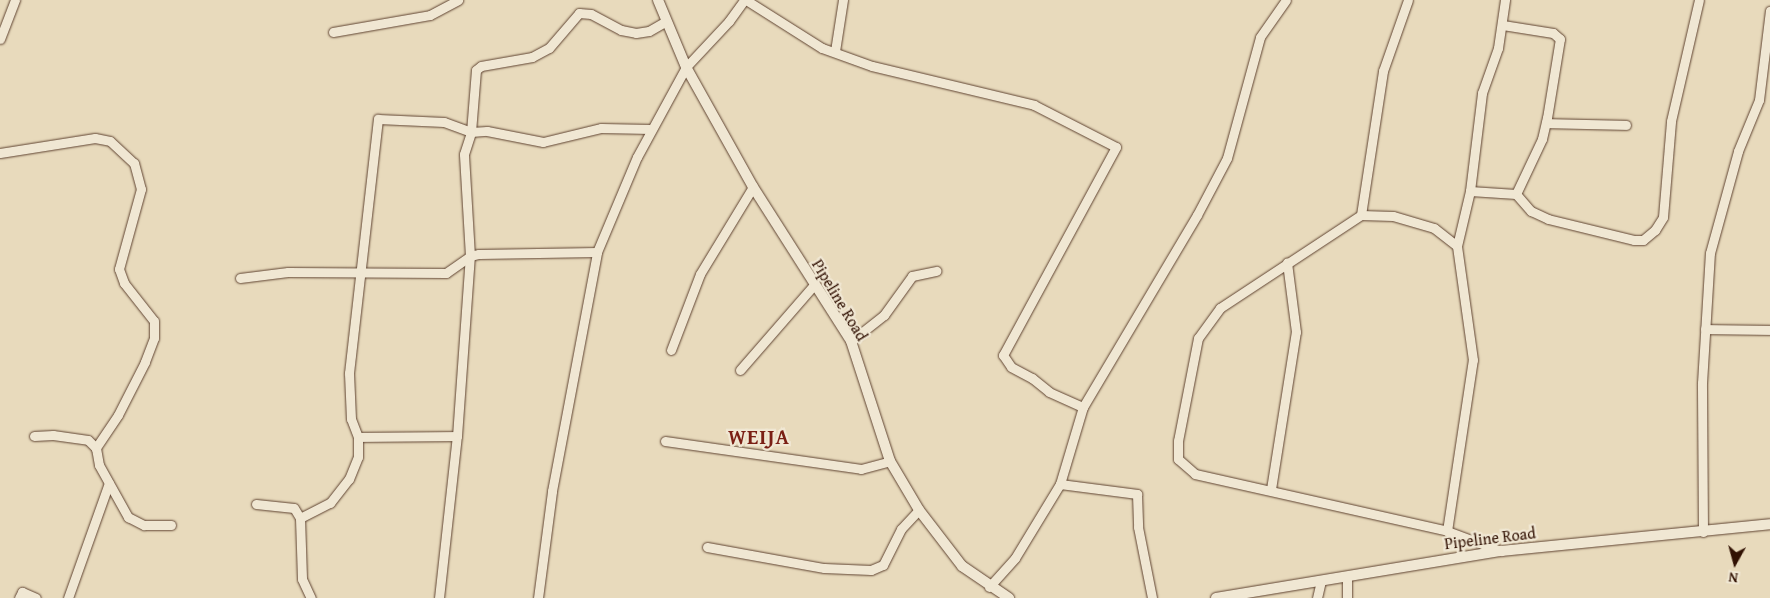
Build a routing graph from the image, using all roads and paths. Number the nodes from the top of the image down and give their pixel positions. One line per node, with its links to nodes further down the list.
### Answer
1 (15, 0): 14 (street)
2 (458, 0): 13 (street)
3 (658, 0): 11 (street, Pipeline Road)
4 (745, 0): 15 (street); 16 (street)
5 (843, 0): 15 (street)
6 (1286, 0): 39 (street)
7 (1408, 0): 25 (street)
8 (1505, 0): 12 (street)
9 (1698, 0): 24 (street)
10 (1770, 11): 34 (street)
11 (666, 21): 16 (street, Pipeline Road); 20 (street)
12 (1503, 25): 17 (street); 23 (street)
13 (333, 32)
14 (0, 39)
15 (835, 51): 39 (street)
16 (686, 67): 19 (street); 22 (street, Pipeline Road)
17 (1546, 123): 18 (street); 24 (street)
18 (1626, 125)
19 (651, 129): 20 (street); 27 (street)
20 (472, 132): 28 (street); 31 (street)
21 (0, 153): 44 (street)
22 (753, 187): 33 (street, Pipeline Road); 37 (street)
23 (1470, 191): 24 (street); 26 (street)
24 (1516, 194)
25 (1361, 215): 26 (street); 29 (street)
26 (1457, 246): 54 (street)
27 (597, 252): 28 (street); 66 (street)
28 (470, 256): 31 (street); 41 (street)
29 (1287, 263): 48 (street); 48 (street)
30 (936, 271): 36 (street)
31 (359, 274): 32 (street); 42 (street)
32 (240, 278)
33 (814, 285): 36 (street, Pipeline Road); 38 (street)
34 (1705, 329): 35 (street); 55 (street)
35 (1770, 330)
36 (850, 341): 45 (street, Pipeline Road)
37 (671, 350)
38 (740, 370)
39 (1083, 407): 47 (street)
40 (34, 436): 44 (street)
41 (457, 436): 42 (street); 65 (street)
42 (358, 437): 51 (street)
43 (665, 441): 45 (street)
44 (96, 448): 46 (street)
45 (890, 461): 50 (street, Pipeline Road)
46 (109, 483): 53 (street); 63 (street)
47 (1060, 484): 60 (street); 68 (street)
48 (1271, 489): 54 (street)
49 (256, 504): 51 (street)
50 (919, 510): 56 (street); 60 (street, Pipeline Road)
51 (300, 518): 64 (street)
52 (1770, 524): 55 (street, Pipeline Road)
53 (171, 525)
54 (1447, 531): 57 (street)
55 (1703, 532): 57 (street, Pipeline Road)
56 (708, 547)
57 (1501, 551): 58 (street, Pipeline Road)
58 (1347, 577): 59 (street, Pipeline Road); 71 (street)
59 (1321, 580): 69 (street, Pipeline Road); 70 (street)
60 (989, 587): 67 (street, Pipeline Road)
61 (19, 598): 62 (street)
62 (36, 598)
63 (68, 598)
64 (311, 598)
65 (439, 598)
66 (538, 598)
67 (1009, 598)
68 (1152, 598)
69 (1216, 598)
70 (1316, 598)
71 (1347, 598)

